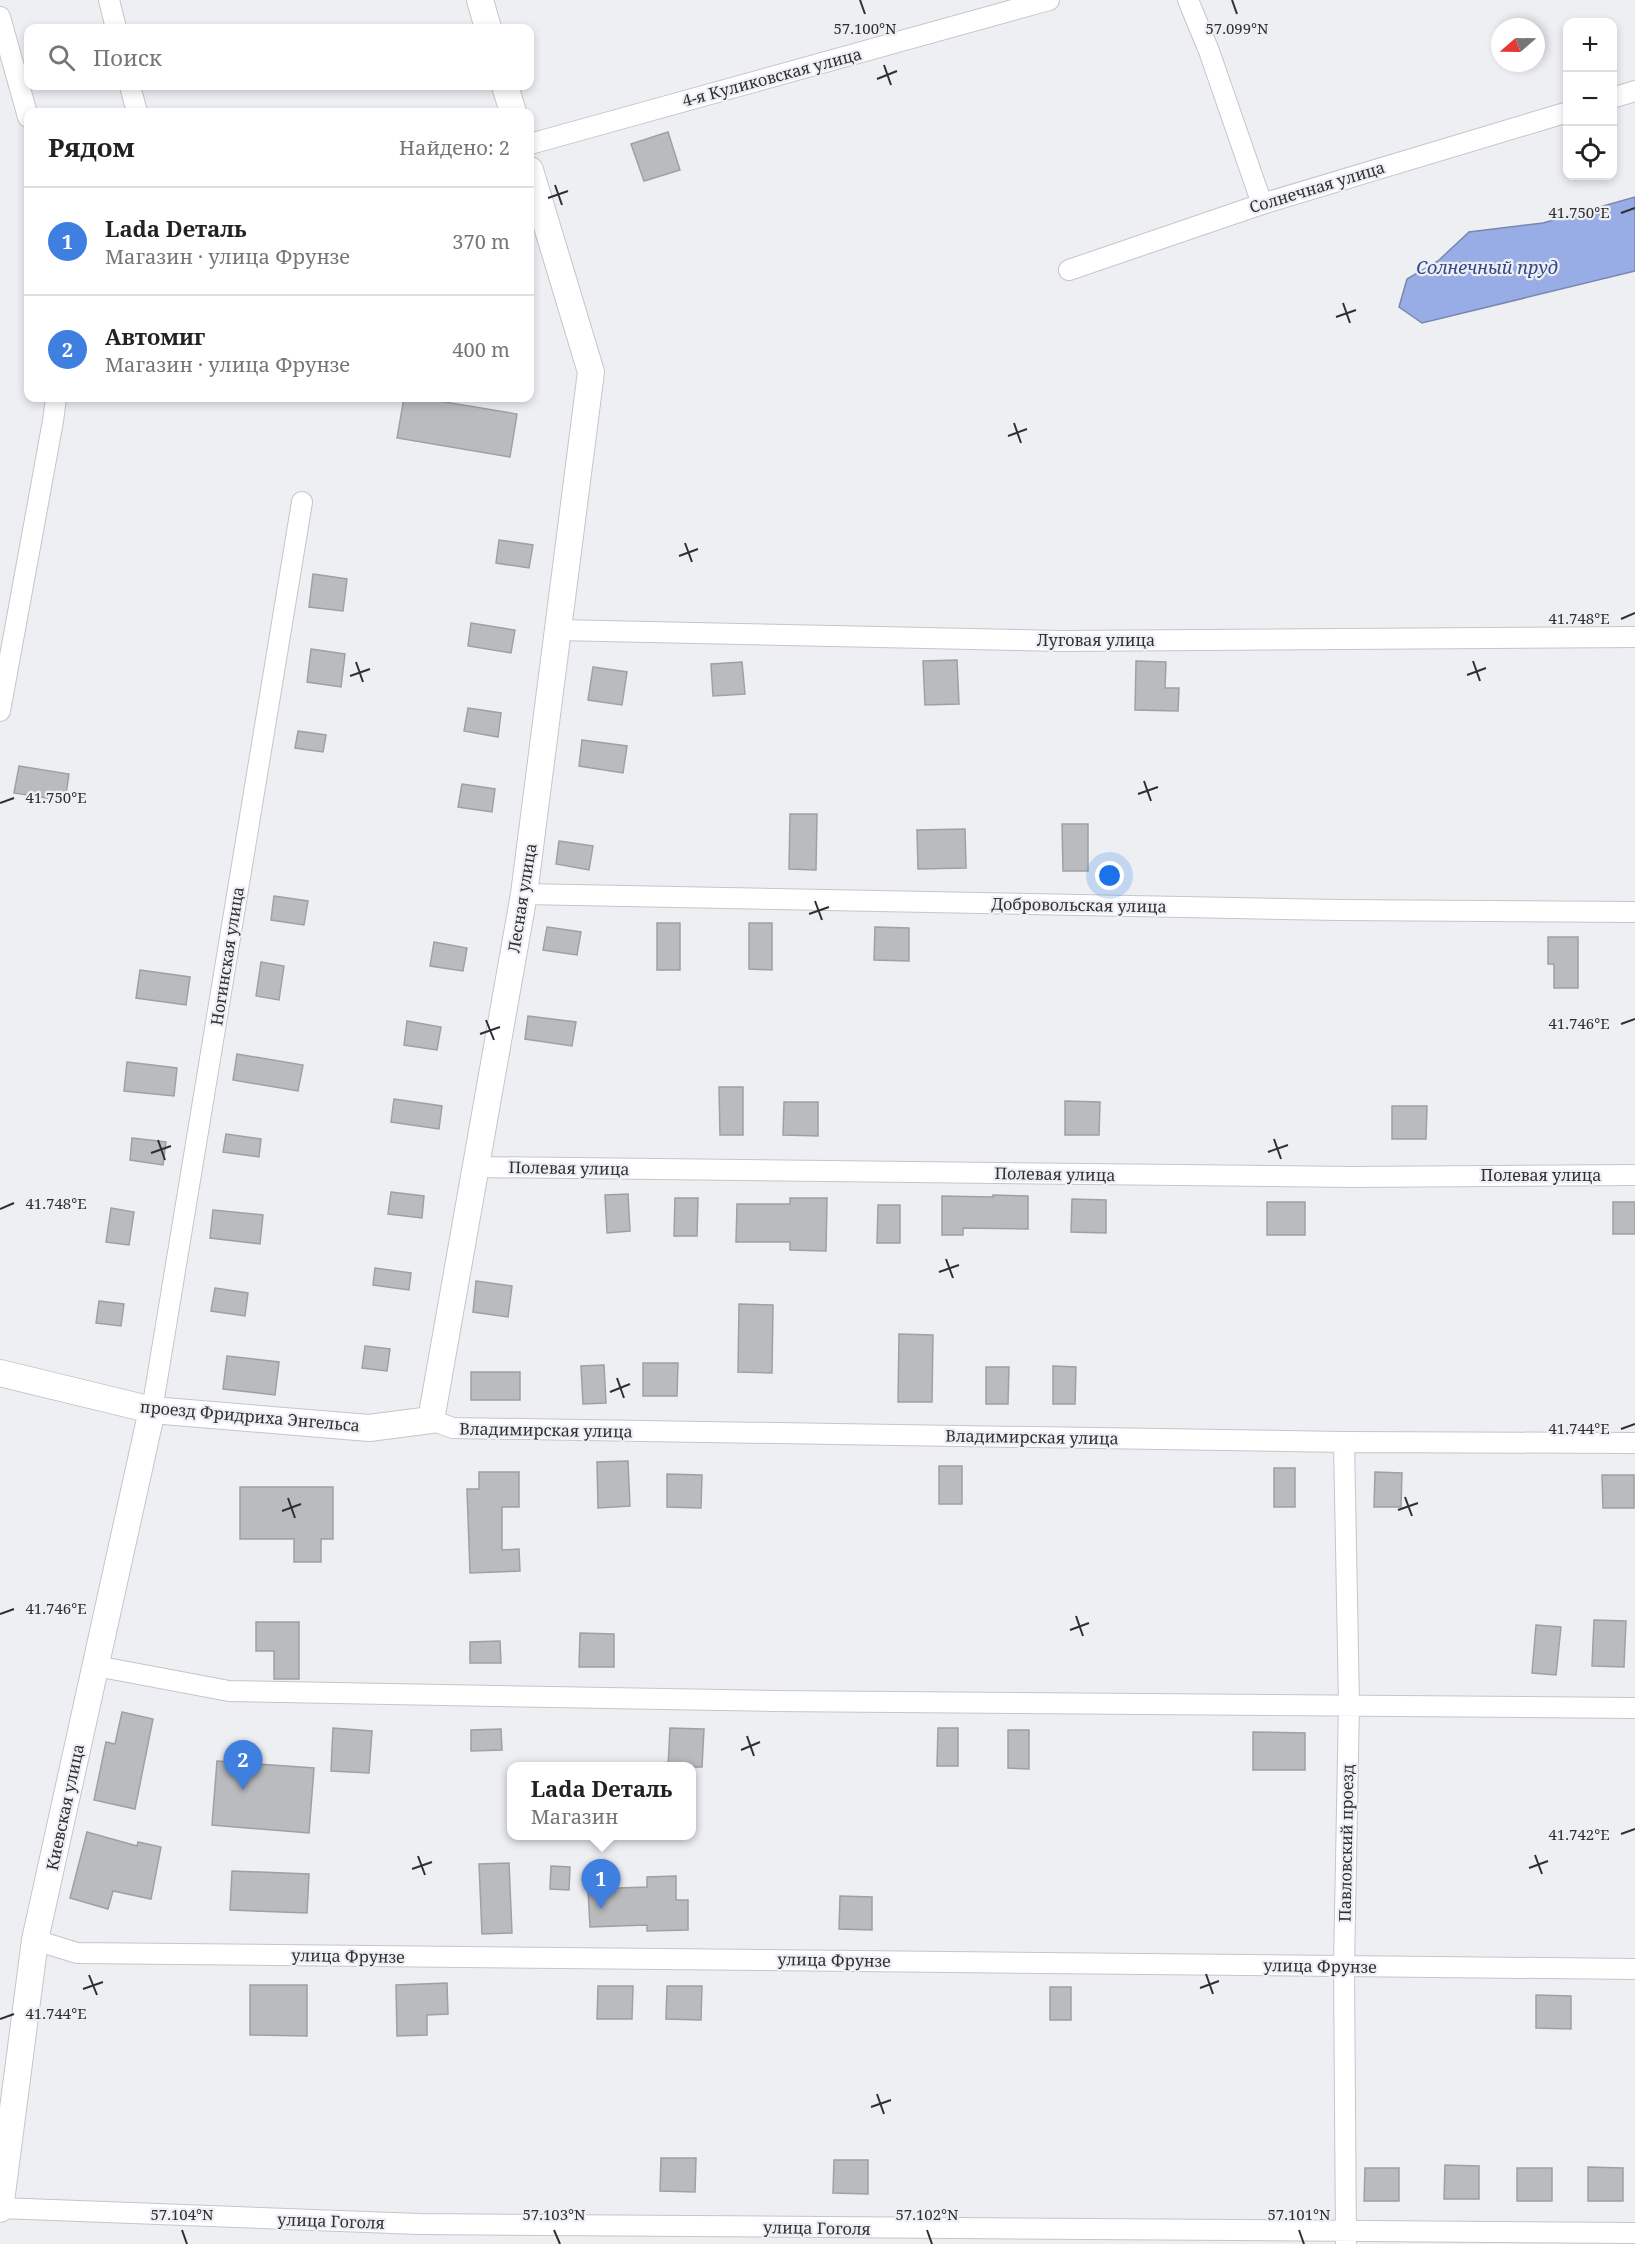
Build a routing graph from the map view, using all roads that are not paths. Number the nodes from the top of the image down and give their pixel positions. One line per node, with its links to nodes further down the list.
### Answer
1 (109, 0): 6 (street)
2 (480, 0): 7 (street)
3 (1049, 0): 16 (street, 4-я Куликовская улица)
4 (1188, 0): 18 (street)
5 (0, 17): 12 (street)
6 (115, 24)
7 (487, 24)
8 (131, 90): 13 (street)
9 (506, 90): 14 (street)
10 (1635, 91): 11 (street)
11 (1617, 96)
12 (25, 108)
13 (136, 108)
14 (512, 108)
15 (1563, 114): 18 (street, Солнечная улица)
16 (534, 143)
17 (534, 183): 22 (street, Лесная улица)
18 (1262, 204): 19 (street, Солнечная улица)
19 (1069, 270)
20 (55, 402): 24 (street)
21 (302, 502): 30 (street, Ногинская улица)
22 (558, 630): 23 (street, Луговая улица); 25 (street, Лесная улица)
23 (1635, 637)
24 (0, 711)
25 (524, 894): 26 (street, Добровольская улица); 27 (street, Лесная улица)
26 (1635, 912)
27 (476, 1167): 28 (street, Полевая улица); 31 (street, Лесная улица)
28 (1635, 1175)
29 (0, 1373): 30 (street, проезд Фридриха Энгельса)
30 (153, 1410): 31 (street, проезд Фридриха Энгельса); 34 (street, Киевская улица)
31 (431, 1420): 32 (street, Владимирская улица)
32 (1344, 1442): 33 (street, Владимирская улица); 35 (street, Павловский проезд)
33 (1635, 1443)
34 (96, 1666): 35 (street); 37 (street, Киевская улица)
35 (1349, 1704): 36 (street); 38 (street, Павловский проезд)
36 (1635, 1708)
37 (35, 1940): 38 (street, улица Фрунзе); 40 (street, Киевская улица)
38 (1344, 1966): 39 (street, улица Фрунзе); 42 (street, Павловский проезд)
39 (1635, 1969)
40 (0, 2208): 42 (street, улица Гоголя)
41 (1635, 2233): 42 (street, улица Гоголя)
42 (1347, 2238)

